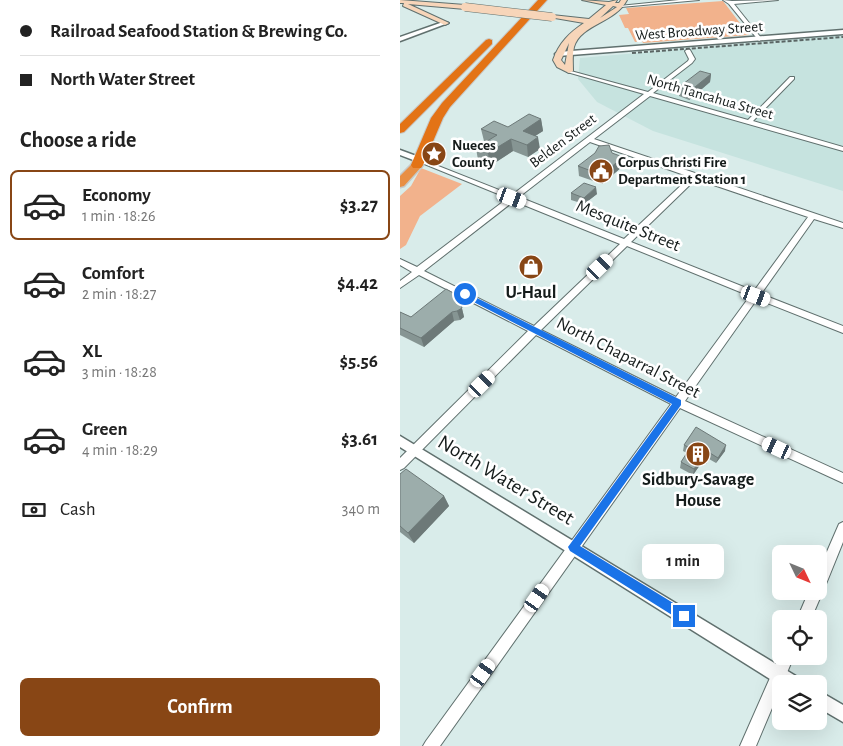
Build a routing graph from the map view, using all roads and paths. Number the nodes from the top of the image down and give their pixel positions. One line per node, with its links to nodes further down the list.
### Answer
1 (532, 0): 22 (highway)
2 (544, 0): 26 (highway)
3 (586, 0): 7 (main road)
4 (697, 0): 9 (street)
5 (776, 0): 8 (street)
6 (400, 2): 10 (main road, bridge); 11 (main road)
7 (613, 2): 9 (main road); 10 (main road)
8 (728, 2): 14 (street)
9 (622, 3): 10 (main road)
10 (595, 22): 16 (main road); 17 (main road)
11 (445, 23): 13 (street)
12 (843, 32): 14 (street, West Broadway Street)
13 (400, 39)
14 (759, 39): 17 (street, West Broadway Street)
15 (688, 52): 20 (street, Belden Street)
16 (558, 54): 17 (street, West Broadway Street); 18 (main road)
17 (570, 54): 18 (main road)
18 (569, 71): 20 (street, North Tancahua Street)
19 (792, 78): 21 (street)
20 (649, 93): 21 (street, North Tancahua Street); 23 (street, Belden Street)
21 (749, 122): 24 (street, North Tancahua Street)
22 (400, 130)
23 (589, 140): 27 (street); 29 (street, Belden Street)
24 (843, 149)
25 (400, 152): 26 (street, Mesquite Street)
26 (418, 161): 28 (highway); 29 (street, Mesquite Street)
27 (696, 176): 30 (street); 32 (street)
28 (400, 183)
29 (512, 198): 32 (street, Mesquite Street); 34 (street, Belden Street)
30 (812, 216): 31 (street); 36 (street)
31 (843, 226)
32 (626, 242): 36 (street, Mesquite Street); 37 (street)
33 (400, 262): 34 (street, North Chaparral Street)
34 (418, 271): 35 (street, Belden Street); 37 (street, North Chaparral Street)
35 (400, 285)
36 (756, 296): 38 (street, Mesquite Street); 39 (street)
37 (535, 330): 39 (street, North Chaparral Street); 41 (street)
38 (843, 330)
39 (678, 403): 43 (street, North Chaparral Street); 45 (street)
40 (400, 441): 41 (street, North Water Street)
41 (414, 451): 42 (street); 45 (street, North Water Street)
42 (400, 465)
43 (843, 478)
44 (843, 528): 46 (street)
45 (573, 547): 48 (street, North Water Street); 52 (street)
46 (828, 563)
47 (783, 665): 48 (street)
48 (779, 675)
49 (772, 691): 53 (street)
50 (827, 704): 51 (street)
51 (843, 714)
52 (431, 746)
53 (748, 746)

